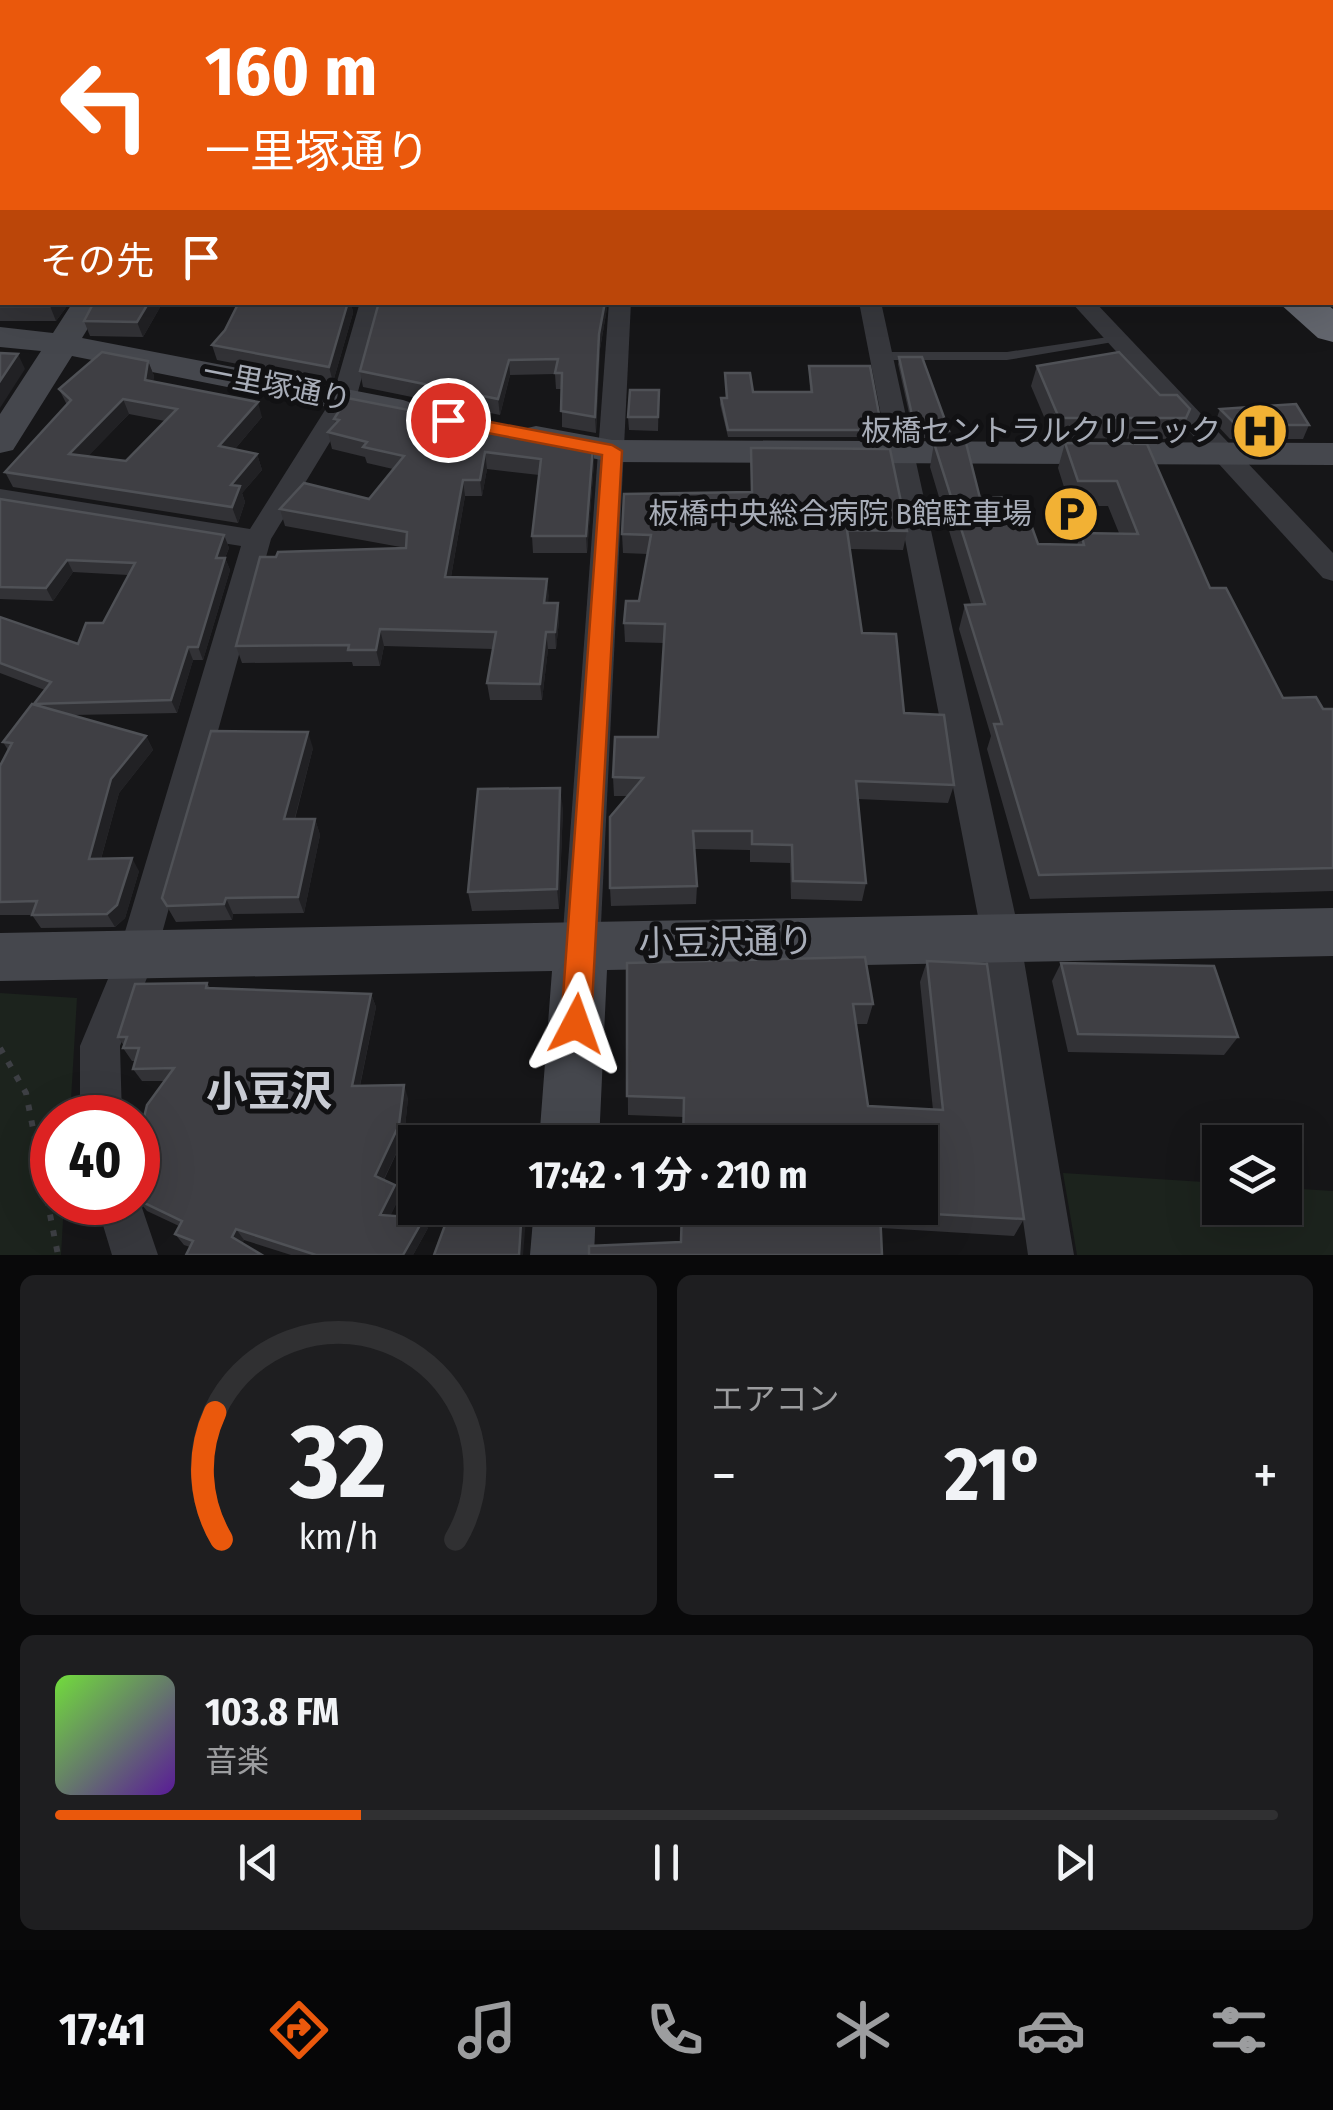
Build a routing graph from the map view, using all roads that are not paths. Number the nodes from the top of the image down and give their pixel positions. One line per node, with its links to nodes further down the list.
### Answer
1 (87, 305): 10 (street)
2 (370, 305): 12 (street)
3 (620, 305): 16 (street)
4 (871, 305): 11 (street)
5 (1085, 305): 9 (street)
6 (1302, 305): 7 (highway)
7 (1333, 330)
8 (0, 337): 10 (street, 一里塚通り)
9 (1116, 339): 11 (lane); 18 (street)
10 (63, 344): 12 (street, 一里塚通り); 15 (street)
11 (881, 356): 17 (street)
12 (344, 400): 13 (street, 一里塚通り); 21 (street)
13 (437, 417)
14 (512, 432): 16 (street)
15 (0, 442)
16 (612, 451): 17 (street); 25 (street)
17 (900, 452): 18 (street); 24 (street)
18 (1224, 454): 19 (street); 22 (street)
19 (1333, 454)
20 (0, 498): 21 (street)
21 (257, 539): 26 (street)
22 (1333, 571)
23 (1333, 932): 24 (street, 小豆沢通り)
24 (1001, 937): 25 (street, 小豆沢通り); 34 (street)
25 (581, 945): 26 (street, 小豆沢通り); 29 (street)
26 (137, 955): 27 (street, 小豆沢通り); 28 (street)
27 (0, 956)
28 (101, 1095)
29 (570, 1125)
30 (125, 1225): 32 (street)
31 (564, 1225): 33 (street)
32 (135, 1255)
33 (562, 1255)
34 (1051, 1255)

